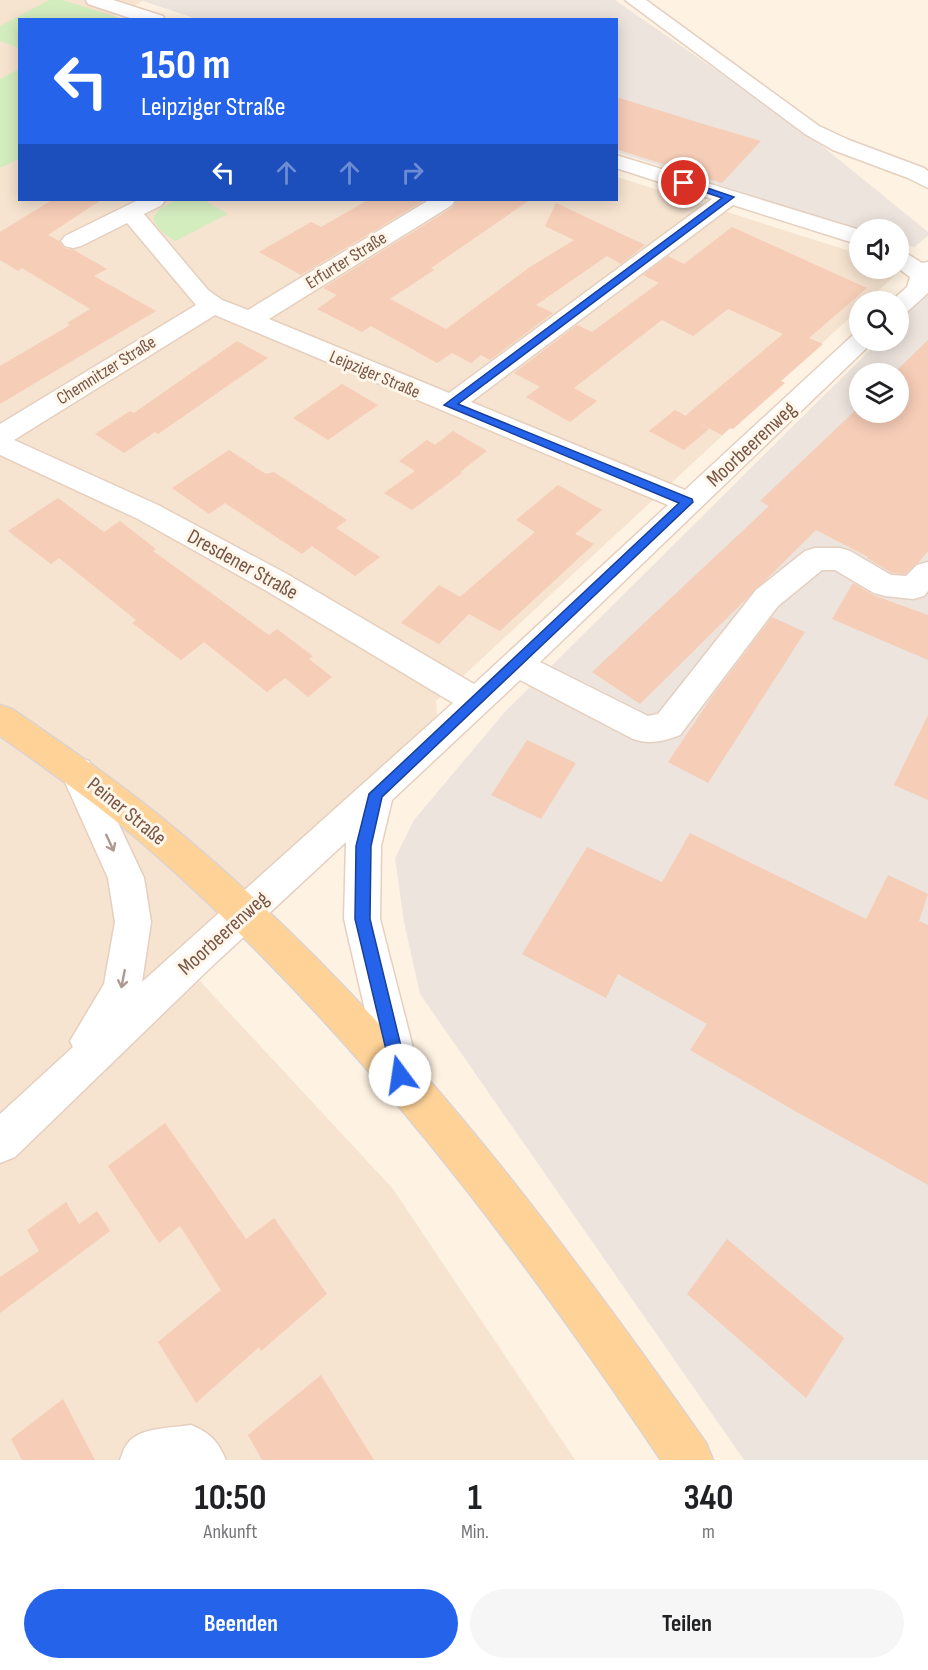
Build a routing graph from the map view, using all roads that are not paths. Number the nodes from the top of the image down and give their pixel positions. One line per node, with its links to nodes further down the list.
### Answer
1 (95, 0): 4 (street)
2 (160, 0): 4 (street)
3 (634, 0): 7 (street)
4 (135, 13): 5 (street)
5 (150, 18)
6 (618, 162): 8 (street)
7 (928, 181)
8 (729, 197): 12 (street); 20 (street)
9 (152, 201): 11 (street)
10 (442, 201): 18 (street, Erfurter Straße)
11 (130, 212): 13 (street); 17 (street, Leipziger Straße)
12 (849, 235)
13 (73, 241)
14 (909, 269): 15 (street)
15 (924, 283): 16 (street)
16 (909, 297)
17 (213, 305): 18 (street, Leipziger Straße); 21 (street, Chemnitzer Straße)
18 (248, 321): 20 (street, Leipziger Straße)
19 (851, 351): 23 (street, Moorbeerenweg)
20 (450, 405): 23 (street, Leipziger Straße)
21 (0, 436)
22 (0, 444): 26 (street, Dresdener Straße)
23 (687, 502): 25 (street, Moorbeerenweg)
24 (926, 576): 25 (street)
25 (516, 664): 26 (street, Moorbeerenweg)
26 (476, 702): 29 (street, Moorbeerenweg)
27 (0, 718): 28 (main road, Peiner Straße)
28 (76, 771): 30 (main road, Peiner Straße); 31 (street, Moorbeerenweg, one-way to 31)
29 (376, 794): 30 (street, Moorbeerenweg); 32 (street)
30 (246, 914): 31 (street, Moorbeerenweg); 32 (main road, Peiner Straße)
31 (71, 1074): 33 (street, Moorbeerenweg)
32 (400, 1075): 36 (main road, Peiner Straße)
33 (0, 1142)
34 (144, 1460): 35 (street)
35 (202, 1460)
36 (688, 1460)

